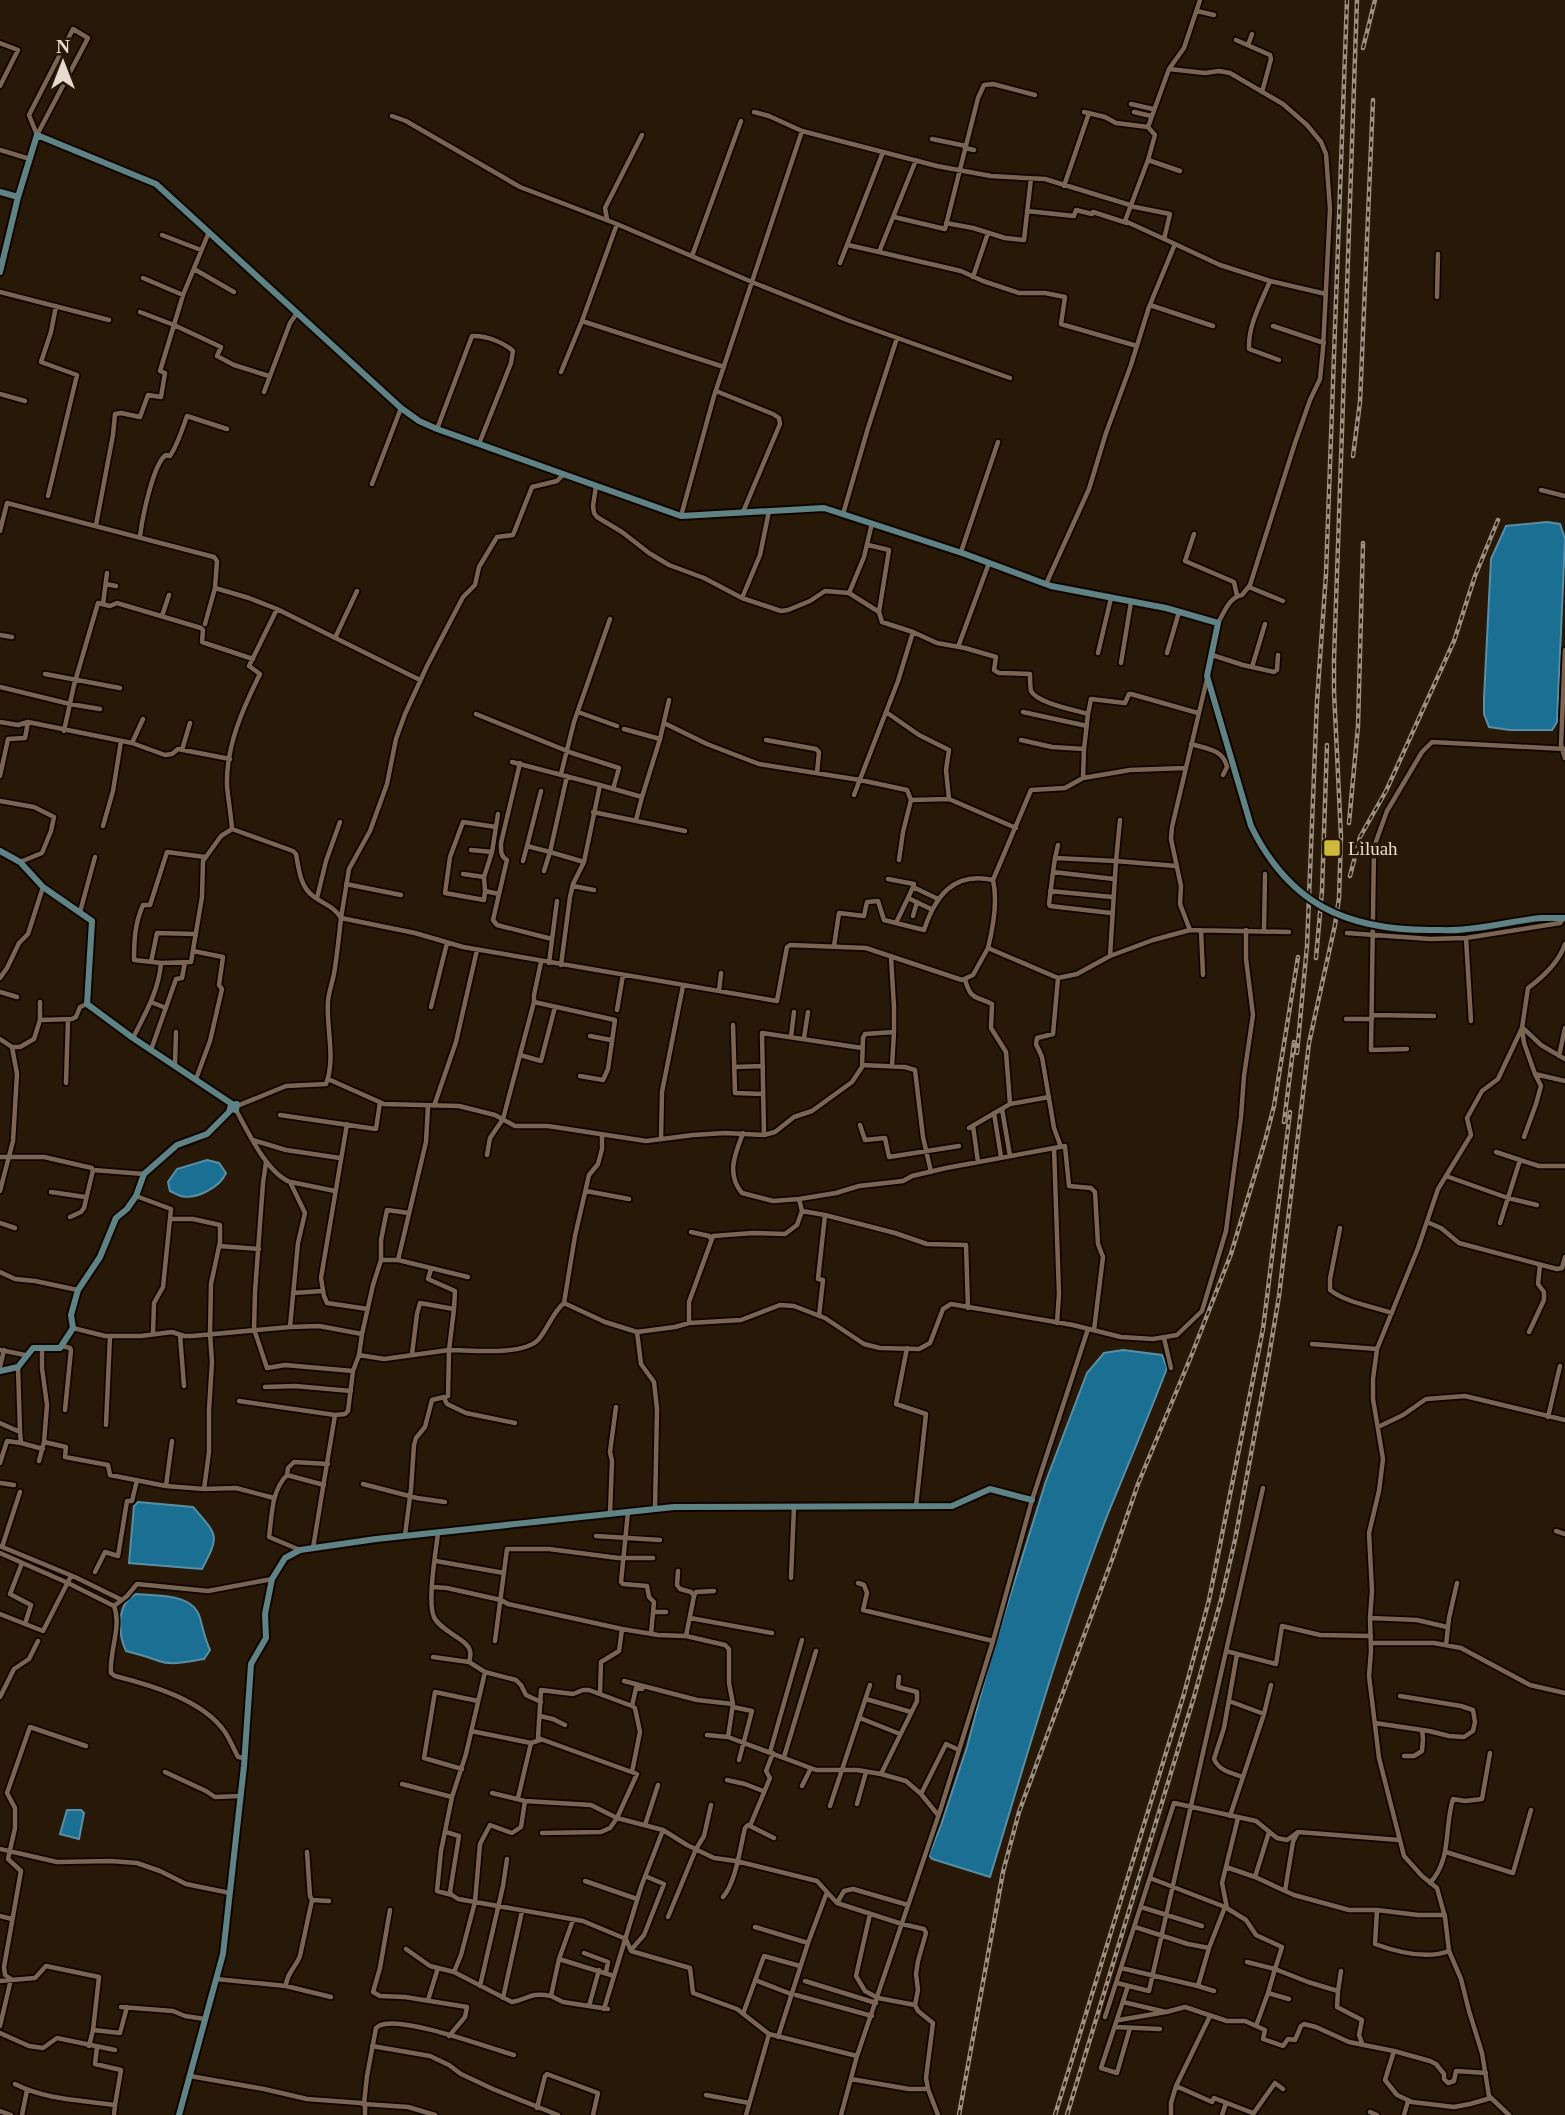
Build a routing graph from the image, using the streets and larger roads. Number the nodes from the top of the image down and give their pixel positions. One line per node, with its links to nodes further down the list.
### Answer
1 (1200, 0): 2 (street)
2 (1197, 11): 3 (street); 8 (street)
3 (1214, 15)
4 (1252, 34): 7 (street)
5 (1236, 40): 7 (street)
6 (0, 43): 9 (street)
7 (1248, 45): 10 (street)
8 (1169, 69): 10 (street); 13 (street)
9 (0, 86)
10 (1262, 92): 63 (street)
11 (1035, 95): 24 (street)
12 (1130, 104): 13 (street)
13 (1153, 109): 17 (street)
14 (754, 112): 20 (street)
15 (1134, 112): 17 (street)
16 (392, 116): 40 (street)
17 (1151, 116): 19 (street)
18 (741, 121): 53 (street)
19 (1148, 127): 30 (street); 34 (street)
20 (802, 131): 27 (street); 60 (street)
21 (37, 135): 21 (street); 28 (street); 44 (street)
22 (642, 135): 40 (street)
23 (932, 139): 24 (street)
24 (966, 147): 26 (street); 31 (street)
25 (0, 150): 28 (street)
26 (974, 150)
27 (883, 152): 29 (street); 49 (street)
28 (30, 159): 36 (street)
29 (916, 160): 31 (street); 39 (street)
30 (1148, 160): 32 (street); 37 (street)
31 (960, 170): 33 (street); 41 (street)
32 (1180, 171)
33 (1031, 178): 34 (street); 38 (street)
34 (1064, 186): 37 (street)
35 (0, 192): 36 (street)
36 (18, 197): 56 (street)
37 (1130, 206): 43 (street); 47 (street)
38 (1027, 211): 43 (street); 45 (street)
39 (894, 217): 41 (street); 51 (street)
40 (608, 220): 42 (street)
41 (946, 223): 45 (street)
42 (617, 224): 53 (street); 71 (street)
43 (1128, 224): 47 (street)
44 (209, 232): 50 (street); 69 (street)
45 (988, 233): 57 (street)
46 (162, 235): 50 (street)
47 (1164, 239): 48 (street)
48 (1175, 244): 59 (street); 66 (street)
49 (848, 245): 51 (street); 54 (street)
50 (201, 250): 55 (street)
51 (879, 252): 57 (street)
52 (1438, 254): 65 (street)
53 (692, 256): 60 (street)
54 (839, 263)
55 (194, 269): 62 (street); 64 (street)
56 (0, 272)
57 (973, 277): 77 (street)
58 (143, 278): 64 (street)
59 (1270, 281): 63 (street); 78 (street)
60 (752, 282): 75 (street); 79 (street)
61 (0, 292): 67 (street)
62 (234, 292)
63 (1326, 294): 76 (street)
64 (183, 295): 72 (street)
65 (1437, 297)
66 (1150, 305): 73 (street); 77 (street)
67 (56, 306): 70 (street); 96 (street)
68 (139, 312): 72 (street)
69 (297, 313): 81 (street); 87 (street)
70 (109, 320)
71 (582, 321): 79 (street); 80 (street)
72 (174, 325): 81 (street); 103 (street)
73 (1213, 326)
74 (1273, 326): 76 (street)
75 (897, 338): 82 (street); 100 (street)
76 (1324, 343): 115 (street)
77 (1137, 346): 112 (street)
78 (1279, 360)
79 (724, 367): 83 (street)
80 (561, 372)
81 (269, 376): 84 (street)
82 (1010, 378)
83 (716, 391): 99 (street); 101 (street)
84 (264, 392)
85 (0, 394): 86 (street)
86 (25, 401)
87 (401, 408): 89 (street); 93 (street)
88 (227, 429): 106 (street)
89 (437, 429): 91 (street); 91 (street)
90 (998, 442): 108 (street)
91 (479, 444): 92 (street)
92 (564, 474): 94 (street); 149 (street)
93 (372, 484)
94 (596, 486): 101 (street); 120 (street)
95 (1541, 490): 97 (street)
96 (48, 496)
97 (1565, 496)
98 (769, 511): 99 (street); 100 (street); 120 (street)
99 (743, 512): 101 (street)
100 (843, 514): 102 (street)
101 (681, 516)
102 (872, 523): 107 (street); 108 (street)
103 (96, 525): 104 (street); 106 (street)
104 (0, 531)
105 (1194, 534): 119 (street)
106 (139, 537): 114 (street)
107 (868, 545): 117 (street); 126 (street)
108 (961, 552): 109 (street)
109 (989, 563): 112 (street); 137 (street)
110 (107, 573): 111 (street)
111 (106, 584): 113 (street); 124 (street)
112 (1046, 584): 121 (street)
113 (116, 586)
114 (215, 587): 125 (street); 130 (street)
115 (1248, 587): 119 (street); 122 (street)
116 (357, 591): 136 (street)
117 (849, 593): 120 (street); 126 (street)
118 (169, 595): 128 (street)
119 (1237, 596): 131 (street)
120 (742, 598)
121 (1111, 598): 123 (street); 139 (street)
122 (1283, 601)
123 (1131, 602): 127 (street); 144 (street)
124 (103, 604): 128 (street); 148 (street)
125 (277, 609): 136 (street); 143 (street)
126 (879, 612): 133 (street)
127 (1179, 612): 131 (street); 140 (street)
128 (162, 616): 143 (street)
129 (610, 619): 155 (street)
130 (205, 624)
131 (1218, 624): 141 (street)
132 (1265, 624): 145 (street)
133 (914, 632): 137 (street); 156 (street)
134 (0, 635): 135 (street)
135 (12, 637)
136 (335, 638): 149 (street)
137 (958, 647): 160 (street)
138 (1565, 650): 177 (street)
139 (1098, 653)
140 (1167, 653)
141 (1212, 655): 145 (street); 147 (street)
142 (1278, 655): 145 (street)
143 (253, 659): 181 (street)
144 (1121, 663)
145 (1252, 667)
146 (45, 674): 148 (street)
147 (1207, 676): 158 (street); 252 (street, bridge)
148 (76, 679): 151 (street); 153 (street)
149 (421, 680): 232 (street)
150 (0, 687): 153 (street)
151 (120, 688)
152 (669, 700): 165 (street)
153 (70, 704): 154 (street); 169 (street)
154 (100, 709)
155 (578, 712): 166 (street); 179 (street)
156 (886, 712): 190 (street); 196 (street)
157 (1023, 712): 167 (street)
158 (1198, 713): 160 (street); 175 (street)
159 (476, 714): 179 (street)
160 (1088, 714): 167 (street)
161 (143, 719): 174 (street)
162 (0, 722): 163 (street)
163 (29, 723): 169 (street); 188 (street)
164 (191, 723): 178 (street)
165 (663, 723): 170 (street); 185 (street)
166 (617, 726)
167 (1087, 726): 176 (street)
168 (624, 729): 170 (street)
169 (64, 731): 173 (street)
170 (660, 739): 195 (street)
171 (766, 740): 185 (street)
172 (1021, 740): 176 (street)
173 (121, 741): 174 (street); 204 (street)
174 (132, 743): 178 (street)
175 (1191, 744): 184 (street); 187 (street)
176 (1084, 749): 189 (street)
177 (1563, 749): 180 (street); 261 (street)
178 (182, 750): 181 (street)
179 (568, 750): 186 (street); 192 (street)
180 (1565, 758)
181 (230, 759): 207 (street)
182 (513, 762): 183 (street)
183 (520, 763): 186 (street); 239 (street)
184 (1185, 768): 189 (street); 223 (street)
185 (817, 773): 190 (street)
186 (564, 775): 191 (street); 214 (street)
187 (1223, 775)
188 (0, 776)
189 (1083, 778): 206 (street)
190 (860, 780): 194 (street); 197 (street)
191 (600, 785): 192 (street); 199 (street)
192 (613, 789): 195 (street)
193 (541, 791): 210 (street)
194 (854, 795)
195 (642, 797): 201 (street)
196 (949, 799): 197 (street); 206 (street)
197 (911, 800): 218 (street)
198 (0, 801): 221 (street)
199 (593, 812): 201 (street); 222 (street)
200 (498, 814): 205 (street)
201 (636, 820): 208 (street)
202 (1120, 820): 220 (street)
203 (340, 822): 242 (street)
204 (103, 826)
205 (496, 827): 213 (street); 237 (street)
206 (1016, 828): 231 (street)
207 (232, 829): 216 (street); 242 (street)
208 (685, 831)
209 (1058, 845): 217 (street)
210 (527, 846): 214 (street); 219 (street)
211 (471, 850): 213 (street)
212 (0, 851): 221 (street)
213 (492, 852): 228 (street)
214 (550, 852): 222 (street); 224 (street)
215 (95, 857): 248 (street)
216 (205, 857): 260 (street); 272 (street)
217 (1055, 858): 220 (street); 225 (street)
218 (900, 859)
219 (523, 861)
220 (1116, 861): 223 (street); 230 (street)
221 (20, 862): 234 (street)
222 (584, 862): 233 (street)
223 (1177, 866): 254 (street)
224 (544, 871)
225 (1053, 872): 230 (street); 238 (street)
226 (463, 874): 228 (street)
227 (1265, 874): 257 (street)
228 (484, 877): 237 (street)
229 (888, 879): 235 (street)
230 (1114, 879): 241 (street)
231 (993, 880): 244 (street); 267 (street)
232 (346, 884): 240 (street); 251 (street)
233 (573, 886): 236 (street); 277 (street)
234 (43, 887): 248 (street); 281 (street)
235 (913, 887): 243 (street); 244 (street)
236 (594, 890)
237 (485, 891): 239 (street)
238 (1050, 891): 241 (street); 249 (street)
239 (499, 894): 263 (street)
240 (401, 895)
241 (1112, 897): 249 (street)
242 (317, 898): 251 (street)
243 (908, 898): 246 (street); 253 (street)
244 (938, 900): 247 (street)
245 (557, 901): 263 (street)
246 (917, 902): 247 (street); 250 (street)
247 (931, 909): 253 (street)
248 (80, 912): 291 (street)
249 (1111, 913): 270 (street)
250 (913, 916)
251 (341, 918): 264 (street); 329 (street)
252 (1565, 918): 262 (street)
253 (897, 923): 266 (street)
254 (1190, 930): 255 (street); 270 (street)
255 (1201, 930): 256 (street); 280 (street)
256 (1246, 930): 257 (street); 423 (street)
257 (1264, 931): 258 (street)
258 (1289, 932)
259 (1347, 933): 261 (street)
260 (195, 934): 269 (street); 272 (street)
261 (1372, 934): 262 (street); 299 (street)
262 (1466, 938): 303 (street)
263 (552, 939): 275 (street)
264 (447, 943): 268 (street); 293 (street)
265 (1565, 944): 305 (street)
266 (834, 946): 271 (street); 285 (street)
267 (988, 948): 282 (street); 283 (street)
268 (477, 950): 274 (street); 336 (street)
269 (193, 951): 273 (street); 328 (street)
270 (1110, 956): 282 (street)
271 (891, 957): 283 (street); 308 (street)
272 (151, 962): 276 (street)
273 (185, 962): 276 (street); 294 (street)
274 (541, 962): 275 (street); 290 (street)
275 (549, 963): 277 (street)
276 (161, 964): 289 (street)
277 (561, 965): 279 (street)
278 (721, 973): 285 (street)
279 (623, 975): 284 (street); 295 (street)
280 (1203, 975)
281 (0, 978)
282 (1058, 978): 333 (street)
283 (965, 979): 335 (street)
284 (683, 986): 285 (street); 348 (street)
285 (719, 991)
286 (0, 992): 287 (street)
287 (17, 997)
288 (40, 1002): 301 (street)
289 (151, 1002): 294 (street); 311 (street)
290 (534, 1002): 292 (street); 319 (street)
291 (87, 1004): 302 (street); 311 (street)
292 (555, 1006): 314 (street); 319 (street)
293 (431, 1007)
294 (166, 1008): 318 (street)
295 (617, 1010)
296 (794, 1012): 310 (street)
297 (808, 1012): 312 (street)
298 (1434, 1016): 299 (street)
299 (1372, 1017): 300 (street); 317 (street)
300 (1346, 1019)
301 (40, 1020): 302 (street); 315 (street)
302 (68, 1020): 331 (street)
303 (1471, 1021)
304 (733, 1025): 325 (street)
305 (1522, 1028): 320 (street); 326 (street); 368 (street)
306 (1565, 1028): 320 (street)
307 (176, 1032): 321 (street)
308 (894, 1032): 316 (street); 324 (street)
309 (590, 1036): 314 (street)
310 (791, 1037): 312 (street); 323 (street)
311 (132, 1038): 318 (street)
312 (804, 1038): 316 (street)
313 (0, 1039): 315 (street)
314 (611, 1040): 327 (street)
315 (12, 1047): 358 (street)
316 (862, 1048): 322 (street)
317 (1407, 1049)
318 (151, 1050): 321 (street)
319 (520, 1055): 341 (street)
320 (1562, 1057)
321 (175, 1065): 328 (street)
322 (862, 1065): 324 (street); 346 (street)
323 (763, 1066): 325 (street); 332 (street)
324 (892, 1066): 353 (street)
325 (734, 1067): 332 (street)
326 (1535, 1073): 330 (street); 347 (street)
327 (580, 1076)
328 (196, 1079): 337 (street)
329 (328, 1079): 334 (street); 337 (street)
330 (1565, 1081)
331 (66, 1083)
332 (763, 1094): 346 (street)
333 (1049, 1097): 335 (street); 351 (street)
334 (380, 1102): 336 (street); 342 (street)
335 (1010, 1104): 338 (street)
336 (431, 1106): 341 (street); 381 (street)
337 (234, 1107): 349 (street); 367 (street)
338 (1002, 1109): 339 (street); 356 (street)
339 (994, 1114): 360 (street); 363 (street)
340 (280, 1115): 342 (street)
341 (503, 1119): 345 (street); 355 (street)
342 (347, 1125): 359 (street)
343 (860, 1125): 353 (street)
344 (743, 1133): 346 (street); 348 (street); 378 (street)
345 (601, 1135): 348 (street); 372 (street)
346 (764, 1135)
347 (1524, 1136)
348 (661, 1139)
349 (253, 1140): 359 (street); 362 (street)
350 (959, 1146): 353 (street)
351 (1061, 1147): 352 (street); 415 (street)
352 (1054, 1148): 356 (street); 411 (street)
353 (926, 1151): 366 (street)
354 (1496, 1152): 361 (street)
355 (487, 1155)
356 (1010, 1156): 360 (street)
357 (0, 1157): 358 (street)
358 (9, 1157): 365 (street); 370 (street)
359 (340, 1158): 371 (street)
360 (1001, 1158): 363 (street)
361 (1520, 1160): 364 (street); 376 (street)
362 (266, 1161): 369 (street); 393 (street)
363 (978, 1162): 366 (street)
364 (1565, 1166)
365 (93, 1170): 367 (street); 375 (street)
366 (931, 1172): 378 (street)
367 (144, 1174): 374 (street)
368 (1446, 1176): 376 (street); 385 (street)
369 (290, 1182): 371 (street); 403 (street)
370 (0, 1191)
371 (335, 1191): 402 (street)
372 (586, 1191): 377 (street); 404 (street)
373 (51, 1192): 375 (street)
374 (136, 1196): 384 (street); 401 (street)
375 (85, 1197): 383 (street)
376 (1508, 1198): 379 (street); 387 (street)
377 (629, 1199)
378 (799, 1199): 380 (street)
379 (1537, 1205)
380 (802, 1211): 382 (street); 391 (street)
381 (409, 1213): 395 (street); 396 (street)
382 (825, 1215): 405 (street); 409 (street)
383 (70, 1217)
384 (172, 1219): 392 (street); 418 (street)
385 (1427, 1222): 397 (street); 408 (street)
386 (0, 1223): 388 (street)
387 (1500, 1223)
388 (15, 1228)
389 (1340, 1228): 408 (street)
390 (691, 1232): 391 (street)
391 (711, 1239): 410 (street)
392 (219, 1246): 393 (street); 419 (street)
393 (259, 1249): 414 (street)
394 (1565, 1257): 397 (street)
395 (398, 1259): 396 (street); 398 (street)
396 (381, 1260): 406 (street)
397 (1540, 1265): 417 (street)
398 (431, 1269): 400 (street); 407 (street)
399 (0, 1272): 401 (street)
400 (468, 1277)
401 (78, 1290): 413 (street)
402 (323, 1292): 403 (street); 406 (street)
403 (293, 1293): 412 (street)
404 (564, 1303): 416 (street); 430 (street)
405 (968, 1308): 411 (street); 427 (street)
406 (368, 1309): 420 (street)
407 (454, 1309): 430 (street); 431 (street)
408 (1392, 1313): 428 (street)
409 (820, 1316): 410 (street); 427 (street)
410 (689, 1323): 416 (street)
411 (1057, 1323): 415 (street)
412 (290, 1327): 414 (street); 420 (street)
413 (73, 1328): 422 (street); 425 (street)
414 (254, 1329): 419 (street); 438 (street)
415 (1091, 1330): 423 (street); 473 (street)
416 (637, 1332): 477 (street)
417 (1529, 1332)
418 (153, 1334): 421 (street); 422 (street)
419 (210, 1334): 421 (street); 469 (street)
420 (362, 1334): 432 (street)
421 (180, 1335): 439 (street)
422 (110, 1336): 451 (street)
423 (1164, 1338): 436 (street)
424 (1312, 1344): 428 (street)
425 (61, 1346): 426 (street); 445 (street)
426 (42, 1348): 433 (street); 456 (street)
427 (907, 1348): 475 (street)
428 (1377, 1349): 452 (street)
429 (2, 1350): 433 (street); 437 (street)
430 (449, 1350): 431 (street); 442 (street)
431 (412, 1354): 432 (street)
432 (359, 1355): 438 (street)
433 (25, 1356): 435 (street)
434 (1560, 1366): 447 (street)
435 (18, 1367): 437 (street); 453 (street)
436 (1171, 1368)
437 (0, 1369)
438 (353, 1371): 441 (street)
439 (184, 1386)
440 (265, 1387): 441 (street)
441 (351, 1391): 446 (street)
442 (444, 1398): 450 (street); 471 (street)
443 (239, 1401): 446 (street)
444 (616, 1407): 479 (street)
445 (65, 1410)
446 (335, 1415): 460 (street)
447 (1548, 1416): 448 (street); 452 (street)
448 (1565, 1420)
449 (0, 1423): 453 (street)
450 (515, 1423)
451 (106, 1425)
452 (1378, 1427): 514 (street)
453 (20, 1432): 455 (street)
454 (172, 1441): 467 (street)
455 (21, 1443): 457 (street); 459 (street)
456 (44, 1443): 457 (street); 462 (street)
457 (43, 1449): 458 (street)
458 (39, 1461)
459 (0, 1463)
460 (328, 1464): 461 (street); 466 (street)
461 (286, 1475): 466 (street); 472 (street)
462 (137, 1480): 467 (street); 496 (street)
463 (0, 1483): 465 (street)
464 (363, 1483): 471 (street)
465 (15, 1485)
466 (324, 1485): 488 (street)
467 (166, 1486): 469 (street)
468 (1263, 1488): 528 (street)
469 (204, 1489): 472 (street)
470 (20, 1492): 487 (street)
471 (410, 1495): 474 (street); 483 (street)
472 (274, 1499): 489 (street)
473 (1032, 1500): 475 (street); 524 (street)
474 (445, 1502)
475 (916, 1506): 476 (street)
476 (794, 1507): 477 (street); 499 (street)
477 (655, 1509): 478 (street)
478 (628, 1512): 479 (street); 485 (street)
479 (610, 1514): 481 (street)
480 (1556, 1531): 482 (street)
481 (438, 1533): 483 (street); 493 (street)
482 (1565, 1534)
483 (405, 1536): 488 (street)
484 (596, 1536): 485 (street)
485 (626, 1539): 486 (street); 491 (street)
486 (660, 1540)
487 (1, 1546): 498 (street)
488 (313, 1548): 489 (street)
489 (300, 1550): 500 (street)
490 (0, 1553): 494 (street)
491 (624, 1557): 492 (street); 497 (street); 510 (street)
492 (653, 1559)
493 (435, 1561): 497 (street); 504 (street)
494 (22, 1563): 501 (street); 515 (street)
495 (678, 1571): 506 (street)
496 (95, 1572)
497 (504, 1573): 508 (street)
498 (71, 1576): 501 (street); 507 (street)
499 (791, 1578)
500 (272, 1579): 507 (street); 568 (street)
501 (68, 1583): 509 (street); 515 (street)
502 (858, 1583): 524 (street)
503 (1457, 1583): 516 (street)
504 (433, 1587): 508 (street); 531 (street)
505 (714, 1591): 506 (street)
506 (694, 1596): 513 (street)
507 (121, 1600): 509 (street)
508 (501, 1600): 517 (street); 523 (street)
509 (114, 1606): 568 (street)
510 (653, 1612): 511 (street); 519 (street)
511 (666, 1612)
512 (0, 1614): 515 (street)
513 (690, 1618): 518 (street); 520 (street)
514 (1370, 1618): 516 (street); 521 (street)
515 (25, 1624)
516 (1447, 1627): 526 (street)
517 (622, 1629): 519 (street); 538 (street)
518 (772, 1633)
519 (651, 1634): 520 (street)
520 (686, 1636): 546 (street)
521 (1371, 1639): 526 (street); 529 (street); 552 (street)
522 (802, 1640): 564 (street)
523 (495, 1641)
524 (993, 1641): 563 (street)
525 (38, 1642): 541 (street)
526 (1446, 1646): 539 (street)
527 (816, 1651): 567 (street)
528 (1226, 1651): 529 (street); 592 (street)
529 (1237, 1654): 544 (street)
530 (433, 1657): 531 (street)
531 (470, 1662): 532 (street)
532 (485, 1672): 543 (street); 545 (street)
533 (899, 1677): 548 (street)
534 (624, 1681): 537 (street)
535 (870, 1685): 542 (street)
536 (1271, 1685): 549 (street)
537 (643, 1686): 546 (street); 547 (street)
538 (600, 1693): 545 (street); 547 (street)
539 (1565, 1693)
540 (1400, 1696): 554 (street)
541 (0, 1697)
542 (866, 1699): 548 (street); 551 (street)
543 (478, 1701): 555 (street); 571 (street)
544 (1229, 1701): 549 (street); 577 (street)
545 (541, 1702): 550 (street)
546 (733, 1705): 558 (street); 561 (street)
547 (632, 1706): 574 (street)
548 (911, 1712): 556 (street)
549 (1264, 1714): 577 (street)
550 (540, 1716): 553 (street); 559 (street)
551 (860, 1718): 556 (street); 572 (street)
552 (1375, 1723): 554 (street); 606 (street)
553 (565, 1725)
554 (1422, 1730): 566 (street)
555 (471, 1731): 560 (street); 571 (street)
556 (900, 1734): 576 (street)
557 (708, 1735): 558 (street)
558 (729, 1737): 561 (street)
559 (540, 1740): 560 (street); 574 (street)
560 (531, 1743): 587 (street)
561 (744, 1743): 564 (street); 569 (street)
562 (86, 1746): 609 (street)
563 (959, 1750): 584 (street); 594 (street)
564 (771, 1753): 567 (street); 582 (street)
565 (1490, 1753): 611 (street)
566 (1405, 1756)
567 (784, 1757): 570 (street)
568 (244, 1758): 585 (street)
569 (739, 1760)
570 (811, 1768): 572 (street); 581 (street)
571 (462, 1769): 586 (street)
572 (842, 1770): 575 (street); 591 (street)
573 (165, 1772): 585 (street)
574 (632, 1772): 596 (street)
575 (866, 1772): 576 (street); 589 (street)
576 (881, 1774): 584 (street)
577 (1242, 1777): 595 (street)
578 (726, 1780): 582 (street)
579 (402, 1784): 586 (street)
580 (658, 1785): 598 (street)
581 (802, 1786)
582 (763, 1791): 599 (street)
583 (492, 1793): 587 (street)
584 (921, 1794): 594 (street)
585 (240, 1797): 623 (street)
586 (453, 1797): 601 (street)
587 (518, 1798): 588 (street)
588 (525, 1801): 596 (street); 629 (street)
589 (858, 1804)
590 (711, 1805): 608 (street)
591 (830, 1807)
592 (1190, 1807): 595 (street); 617 (street); 620 (street)
593 (1531, 1810): 611 (street)
594 (938, 1816): 631 (street)
595 (1230, 1816): 597 (street)
596 (617, 1818): 598 (street); 604 (street)
597 (1238, 1818): 602 (street); 614 (street)
598 (645, 1825): 600 (street)
599 (750, 1826): 605 (street); 613 (street)
600 (663, 1830): 608 (street); 615 (street)
601 (446, 1832): 624 (street); 624 (street)
602 (1269, 1832): 603 (street); 616 (street)
603 (1298, 1832): 606 (street); 621 (street)
604 (542, 1833)
605 (774, 1838)
606 (1399, 1840): 619 (street)
607 (0, 1849): 609 (street)
608 (696, 1849): 613 (street); 642 (street)
609 (10, 1852): 623 (street); 643 (street)
610 (307, 1852): 627 (street)
611 (1446, 1852): 619 (street)
612 (506, 1859): 632 (street)
613 (736, 1861): 622 (street); 625 (street)
614 (1226, 1867): 616 (street); 633 (street)
615 (645, 1876): 626 (street); 654 (street)
616 (1255, 1877): 621 (street)
617 (1150, 1878): 620 (street); 634 (street)
618 (585, 1881): 626 (street)
619 (1430, 1883): 640 (street)
620 (1172, 1887): 633 (street); 639 (street)
621 (1285, 1891): 636 (street)
622 (827, 1892): 630 (street); 651 (street)
623 (230, 1893): 670 (street)
624 (452, 1895): 629 (street)
625 (723, 1897)
626 (638, 1899): 650 (street)
627 (312, 1900): 628 (street); 675 (street)
628 (329, 1901)
629 (475, 1902): 632 (street); 665 (street)
630 (838, 1903): 631 (street); 638 (street)
631 (908, 1905): 645 (street)
632 (498, 1906): 637 (street); 676 (street)
633 (1226, 1907): 652 (street); 662 (street)
634 (1141, 1908): 639 (street); 648 (street)
635 (390, 1910): 688 (street)
636 (1377, 1910): 640 (street); 655 (street)
637 (522, 1911): 644 (street); 686 (street)
638 (870, 1914): 645 (street); 689 (street)
639 (1166, 1915): 646 (street); 649 (street)
640 (1445, 1915): 655 (street)
641 (0, 1916): 643 (street)
642 (668, 1917)
643 (12, 1919): 669 (street)
644 (573, 1920): 650 (street); 657 (street)
645 (902, 1924): 689 (street); 691 (street)
646 (1202, 1926)
647 (755, 1927): 651 (street)
648 (1135, 1927): 649 (street); 661 (street)
649 (1161, 1935): 652 (street); 667 (street)
650 (626, 1939): 654 (street); 668 (street)
651 (808, 1943): 659 (street)
652 (1209, 1948): 678 (street)
653 (406, 1949): 660 (street)
654 (631, 1951): 694 (street)
655 (1449, 1951): 718 (street)
656 (584, 1953): 666 (street)
657 (559, 1959): 663 (street); 683 (street)
658 (1247, 1962): 662 (street)
659 (800, 1966): 671 (street); 682 (street)
660 (438, 1968): 665 (street); 688 (street)
661 (1121, 1968): 667 (street); 674 (street)
662 (1275, 1969): 679 (street); 681 (street)
663 (599, 1970): 666 (street); 692 (street)
664 (1341, 1971): 679 (street)
665 (454, 1972): 676 (street)
666 (606, 1972): 668 (street)
667 (1153, 1975): 677 (street); 678 (street)
668 (614, 1976): 692 (street)
669 (11, 1979): 672 (street); 700 (street); 705 (street)
670 (216, 1979): 675 (street); 698 (street)
671 (755, 1980): 682 (street); 694 (street)
672 (0, 1981)
673 (805, 1981): 689 (street)
674 (1117, 1983): 677 (street); 685 (street)
675 (286, 1986): 684 (street)
676 (480, 1986): 686 (street)
677 (1128, 1986): 690 (street)
678 (1198, 1986): 680 (street)
679 (1338, 1991): 710 (street)
680 (1214, 1992)
681 (1268, 1993): 687 (street); 701 (street)
682 (794, 1994): 695 (street); 709 (street)
683 (551, 1996): 686 (street); 692 (street)
684 (331, 1997)
685 (1112, 1997): 690 (street); 697 (street)
686 (503, 1998)
687 (1289, 1999)
688 (428, 2000): 708 (street)
689 (877, 2000): 691 (street); 695 (street)
690 (1123, 2001): 693 (street); 699 (street)
691 (915, 2005): 723 (street)
692 (589, 2006)
693 (1166, 2012): 696 (street); 699 (street)
694 (743, 2014): 707 (street)
695 (872, 2016): 717 (street)
696 (1210, 2016): 701 (street); 722 (street)
697 (1105, 2017)
698 (205, 2019): 705 (street); 719 (street)
699 (1118, 2020): 702 (street)
700 (0, 2026)
701 (1256, 2026): 710 (street)
702 (1115, 2027): 703 (street); 703 (street)
703 (1130, 2028): 704 (street)
704 (1160, 2029)
705 (93, 2030): 711 (street)
706 (0, 2033): 711 (street)
707 (769, 2034): 709 (street); 730 (street)
708 (449, 2036): 712 (street); 716 (street)
709 (778, 2037): 717 (street)
710 (1362, 2043): 715 (street)
711 (89, 2046): 713 (street)
712 (372, 2046): 731 (street); 733 (street)
713 (97, 2047): 714 (street); 732 (street)
714 (115, 2050)
715 (1394, 2051): 718 (street); 728 (street)
716 (514, 2055)
717 (857, 2056): 720 (street)
718 (1486, 2073): 727 (street)
719 (190, 2076): 731 (street); 740 (street)
720 (851, 2079): 723 (street); 746 (street)
721 (15, 2084): 725 (street)
722 (1176, 2085): 729 (street); 748 (street)
723 (928, 2089): 747 (street)
724 (1283, 2089): 736 (street)
725 (27, 2090): 732 (street); 738 (street)
726 (706, 2095): 730 (street)
727 (1491, 2098): 728 (street); 752 (street)
728 (1408, 2101): 751 (street)
729 (1226, 2102): 736 (street); 749 (street)
730 (749, 2103): 745 (street)
731 (364, 2104): 741 (street); 742 (street)
732 (115, 2105): 739 (street)
733 (537, 2108): 743 (street); 744 (street)
734 (0, 2111): 737 (street)
735 (1370, 2112): 750 (street)
736 (1253, 2114)
737 (11, 2115)
738 (22, 2115)
739 (114, 2115)
740 (179, 2115)
741 (365, 2115)
742 (435, 2115)
743 (558, 2115)
744 (593, 2115)
745 (746, 2115)
746 (841, 2115)
747 (938, 2115)
748 (1171, 2115)
749 (1222, 2115)
750 (1377, 2115)
751 (1404, 2115)
752 (1509, 2115)

